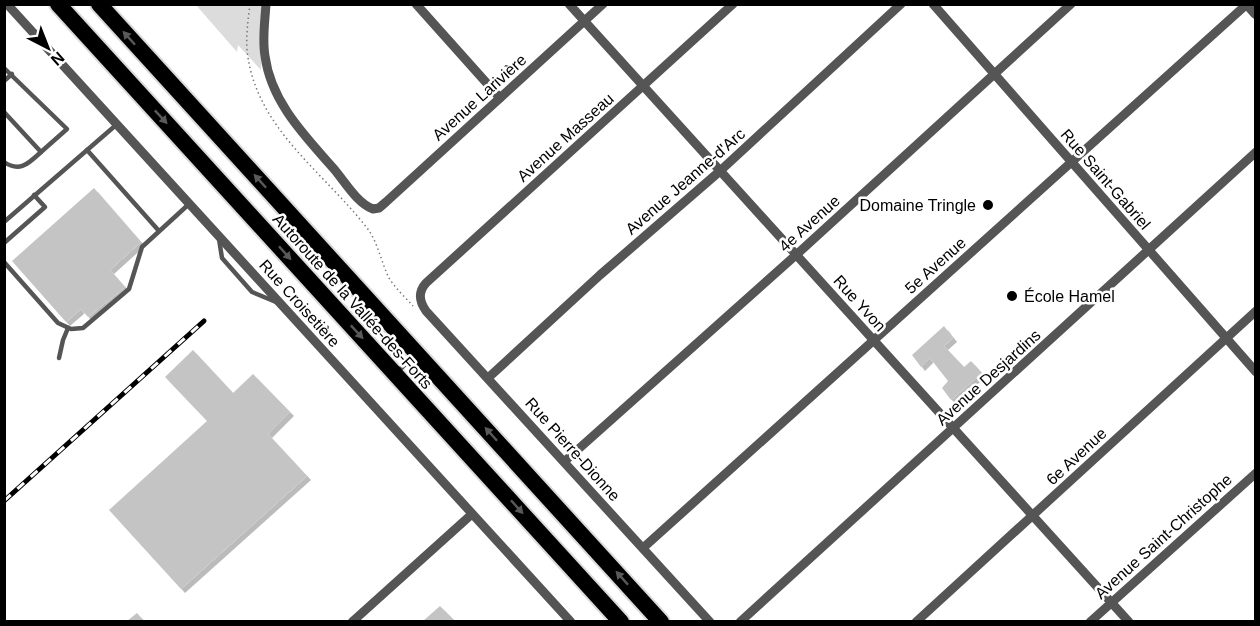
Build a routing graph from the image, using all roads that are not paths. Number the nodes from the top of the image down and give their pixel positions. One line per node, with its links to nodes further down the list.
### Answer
1 (7, 4): 22 (street, Rue Croisetière)
2 (58, 4): 45 (highway, Autoroute de la Vallée-des-Forts, one-way to 45)
3 (99, 4): 42 (highway, Autoroute de la Vallée-des-Forts, one-way to 3)
4 (266, 4): 20 (street, Avenue Larivière)
5 (416, 4): 20 (street)
6 (569, 4): 14 (street, Rue Yvon)
7 (603, 4): 14 (street, Avenue Larivière)
8 (733, 4): 19 (street, Avenue Masseau)
9 (901, 4): 28 (street, Avenue Jeanne-d'Arc)
10 (933, 4): 17 (street, Rue Saint-Gabriel)
11 (1071, 4): 17 (street, 4e Avenue)
12 (1247, 4): 13 (street); 27 (street, 5e Avenue)
13 (1255, 12)
14 (585, 21): 19 (street, Rue Yvon); 20 (street, Avenue Larivière)
15 (4, 68): 16 (lane)
16 (12, 74): 18 (lane); 24 (lane)
17 (995, 75): 27 (street, Rue Saint-Gabriel); 35 (street, 4e Avenue)
18 (4, 81)
19 (644, 86): 28 (street, Rue Yvon); 37 (street, Avenue Masseau)
20 (500, 98)
21 (4, 112): 24 (lane)
22 (116, 125): 23 (lane); 30 (street, Rue Croisetière)
23 (87, 150): 29 (lane); 32 (lane)
24 (41, 152): 26 (lane)
25 (1256, 152): 34 (street, Avenue Desjardins)
26 (4, 162)
27 (1072, 163): 34 (street, Rue Saint-Gabriel); 41 (street, 5e Avenue)
28 (720, 171): 35 (street, Rue Yvon); 46 (street, Avenue Jeanne-d'Arc)
29 (34, 195): 31 (lane); 33 (lane)
30 (189, 204): 32 (lane); 50 (street, Rue Croisetière)
31 (4, 222)
32 (159, 231): 39 (lane)
33 (4, 243)
34 (1149, 250): 40 (street, Rue Saint-Gabriel); 47 (street, Avenue Desjardins)
35 (796, 255): 41 (street, Rue Yvon); 48 (street, 4e Avenue)
36 (4, 262): 39 (lane)
37 (416, 295): 46 (street, Rue Pierre-Dionne)
38 (1256, 311): 40 (street, 6e Avenue)
39 (68, 328): 43 (lane)
40 (1226, 338): 44 (street, Rue Saint-Gabriel); 51 (street, 6e Avenue)
41 (874, 342): 47 (street, Rue Yvon); 52 (street, 5e Avenue)
42 (417, 354): 45 (lane); 57 (highway, Autoroute de la Vallée-des-Forts, one-way to 42)
43 (59, 358)
44 (1256, 372)
45 (395, 374): 56 (highway, Autoroute de la Vallée-des-Forts, one-way to 56)
46 (488, 378): 48 (street, Rue Pierre-Dionne)
47 (953, 429): 51 (street, Rue Yvon); 59 (street, Avenue Desjardins)
48 (565, 461): 52 (street, Rue Pierre-Dionne)
49 (1256, 473): 53 (street, Avenue Saint-Christophe)
50 (472, 514): 54 (street); 55 (street, Rue Croisetière)
51 (1032, 517): 53 (street, Rue Yvon); 60 (street, 6e Avenue)
52 (643, 548): 58 (street, Rue Pierre-Dionne)
53 (1112, 602): 61 (street, Avenue Saint-Christophe); 62 (street, Rue Yvon)
54 (352, 621)
55 (571, 621)
56 (621, 621)
57 (661, 621)
58 (710, 621)
59 (740, 621)
60 (916, 621)
61 (1090, 621)
62 (1129, 621)

